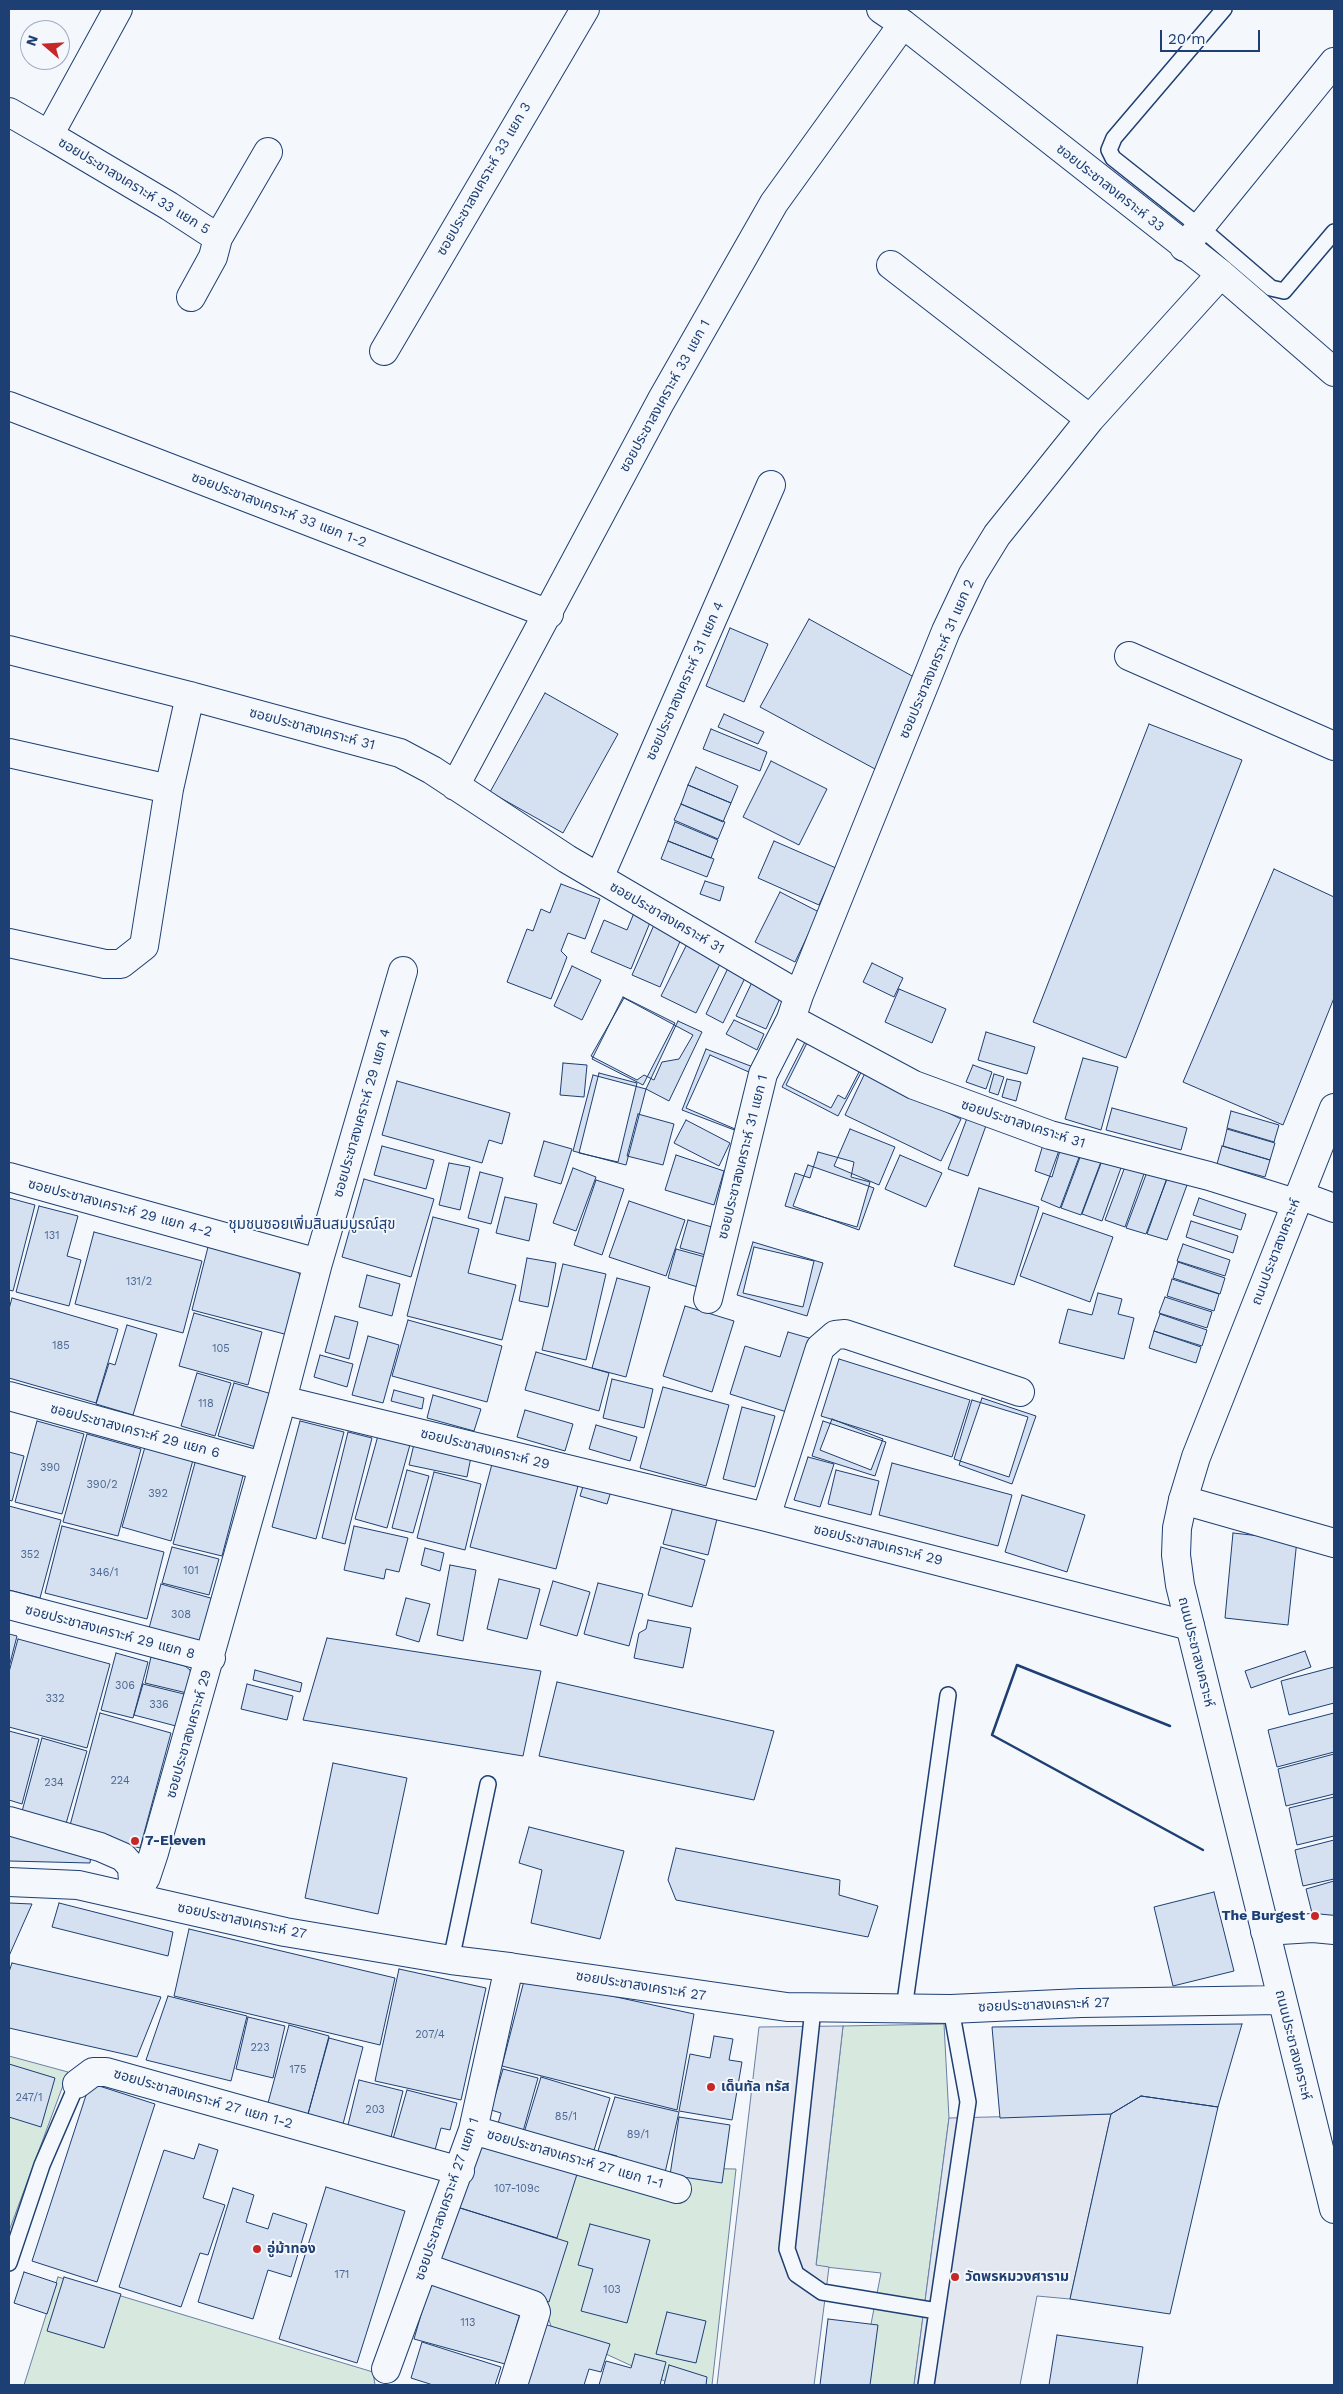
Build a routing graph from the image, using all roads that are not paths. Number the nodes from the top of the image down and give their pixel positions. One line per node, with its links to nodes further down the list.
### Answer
1 (118, 9): 8 (street, ซอยประชาสงเคราะห์ 33 แยก 5)
2 (585, 9): 16 (street, ซอยประชาสงเคราะห์ 33 แยก 3)
3 (880, 9): 5 (street, ซอยประชาสงเคราะห์ 33)
4 (1224, 9): 11 (lane)
5 (903, 24): 11 (street, ซอยประชาสงเคราะห์ 33); 21 (street, ซอยประชาสงเคราะห์ 33 แยก 1)
6 (1334, 62): 11 (street)
7 (9, 112): 8 (street, ซอยประชาสงเคราะห์ 33 แยก 5)
8 (49, 135): 12 (street, ซอยประชาสงเคราะห์ 33 แยก 5)
9 (268, 152): 12 (street, ซอยประชาสงเคราะห์ 33 แยก 5)
10 (1334, 232): 11 (lane)
11 (1192, 237): 14 (street, ซอยประชาสงเคราะห์ 33)
12 (218, 238): 15 (street, ซอยประชาสงเคราะห์ 33 แยก 5)
13 (891, 265): 19 (street)
14 (1221, 274): 17 (street, ซอยประชาสงเคราะห์ 33); 19 (street, ซอยประชาสงเคราะห์ 31 แยก 2)
15 (191, 297)
16 (384, 350)
17 (1334, 372)
18 (9, 406): 21 (street, ซอยประชาสงเคราะห์ 33 แยก 1-2)
19 (1090, 419): 32 (street, ซอยประชาสงเคราะห์ 31 แยก 2)
20 (771, 485): 29 (street, ซอยประชาสงเคราะห์ 31 แยก 4)
21 (549, 614): 27 (street, ซอยประชาสงเคราะห์ 33 แยก 1)
22 (9, 650): 24 (street, ซอยประชาสงเคราะห์ 31)
23 (1129, 656): 25 (street)
24 (190, 696): 27 (street, ซอยประชาสงเคราะห์ 31); 28 (street)
25 (1334, 746)
26 (9, 753): 28 (street)
27 (455, 786): 29 (street, ซอยประชาสงเคราะห์ 31)
28 (168, 790): 30 (street)
29 (599, 878): 32 (street, ซอยประชาสงเคราะห์ 31)
30 (9, 943)
31 (403, 971): 37 (street, ซอยประชาสงเคราะห์ 29 แยก 4)
32 (795, 1007): 35 (street, ซอยประชาสงเคราะห์ 31); 38 (street, ซอยประชาสงเคราะห์ 31 แยก 1)
33 (1334, 1108): 35 (street, ถนนประชาสงเคราะห์)
34 (9, 1177): 37 (street, ซอยประชาสงเคราะห์ 29 แยก 4-2)
35 (1297, 1199): 36 (street, ซอยประชาสงเคราะห์ 31); 43 (street, ถนนประชาสงเคราะห์)
36 (1334, 1208)
37 (318, 1263): 41 (street, ซอยประชาสงเคราะห์ 29 แยก 4)
38 (708, 1299)
39 (1020, 1392): 44 (street)
40 (9, 1396): 42 (street, ซอยประชาสงเคราะห์ 29 แยก 6)
41 (282, 1400): 42 (street, ซอยประชาสงเคราะห์ 29); 44 (street, ซอยประชาสงเคราะห์ 29)
42 (262, 1466): 48 (street, ซอยประชาสงเคราะห์ 29)
43 (1183, 1500): 45 (street); 47 (street, ถนนประชาสงเคราะห์)
44 (766, 1517): 47 (street, ซอยประชาสงเคราะห์ 29)
45 (1334, 1543)
46 (9, 1605): 48 (street, ซอยประชาสงเคราะห์ 29 แยก 8)
47 (1190, 1626): 55 (street, ถนนประชาสงเคราะห์)
48 (211, 1658): 53 (street, ซอยประชาสงเคราะห์ 29)
49 (948, 1695): 61 (lane)
50 (488, 1784): 56 (lane)
51 (9, 1821): 53 (street)
52 (9, 1882): 53 (street, ซอยประชาสงเคราะห์ 27)
53 (134, 1897): 56 (street, ซอยประชาสงเคราะห์ 27)
54 (1334, 1930): 55 (street)
55 (1265, 1931): 58 (street, ถนนประชาสงเคราะห์)
56 (451, 1960): 57 (street, ซอยประชาสงเคราะห์ 27)
57 (509, 1966): 59 (street, ซอยประชาสงเคราะห์ 27); 63 (street, ซอยประชาสงเคราะห์ 27 แยก 1)
58 (1281, 2000): 60 (street, ซอยประชาสงเคราะห์ 27); 66 (street, ถนนประชาสงเคราะห์)
59 (813, 2009): 61 (street, ซอยประชาสงเคราะห์ 27); 69 (lane)
60 (951, 2009): 61 (street, ซอยประชาสงเคราะห์ 27); 69 (lane)
61 (904, 2010)
62 (77, 2084): 64 (street, ซอยประชาสงเคราะห์ 27 แยก 1-2); 67 (lane, ซอยประชาสงเคราะห์ 27 แยก 1-2)
63 (473, 2130): 64 (street, ซอยประชาสงเคราะห์ 27 แยก 1); 65 (street, ซอยประชาสงเคราะห์ 27 แยก 1-1)
64 (460, 2171): 68 (street, ซอยประชาสงเคราะห์ 27 แยก 1)
65 (677, 2189)
66 (1334, 2210)
67 (9, 2263)
68 (423, 2268): 70 (street, ซอยประชาสงเคราะห์ 27 แยก 1); 71 (street)
69 (937, 2311): 72 (lane)
70 (386, 2369)
71 (513, 2385)
72 (926, 2385)

